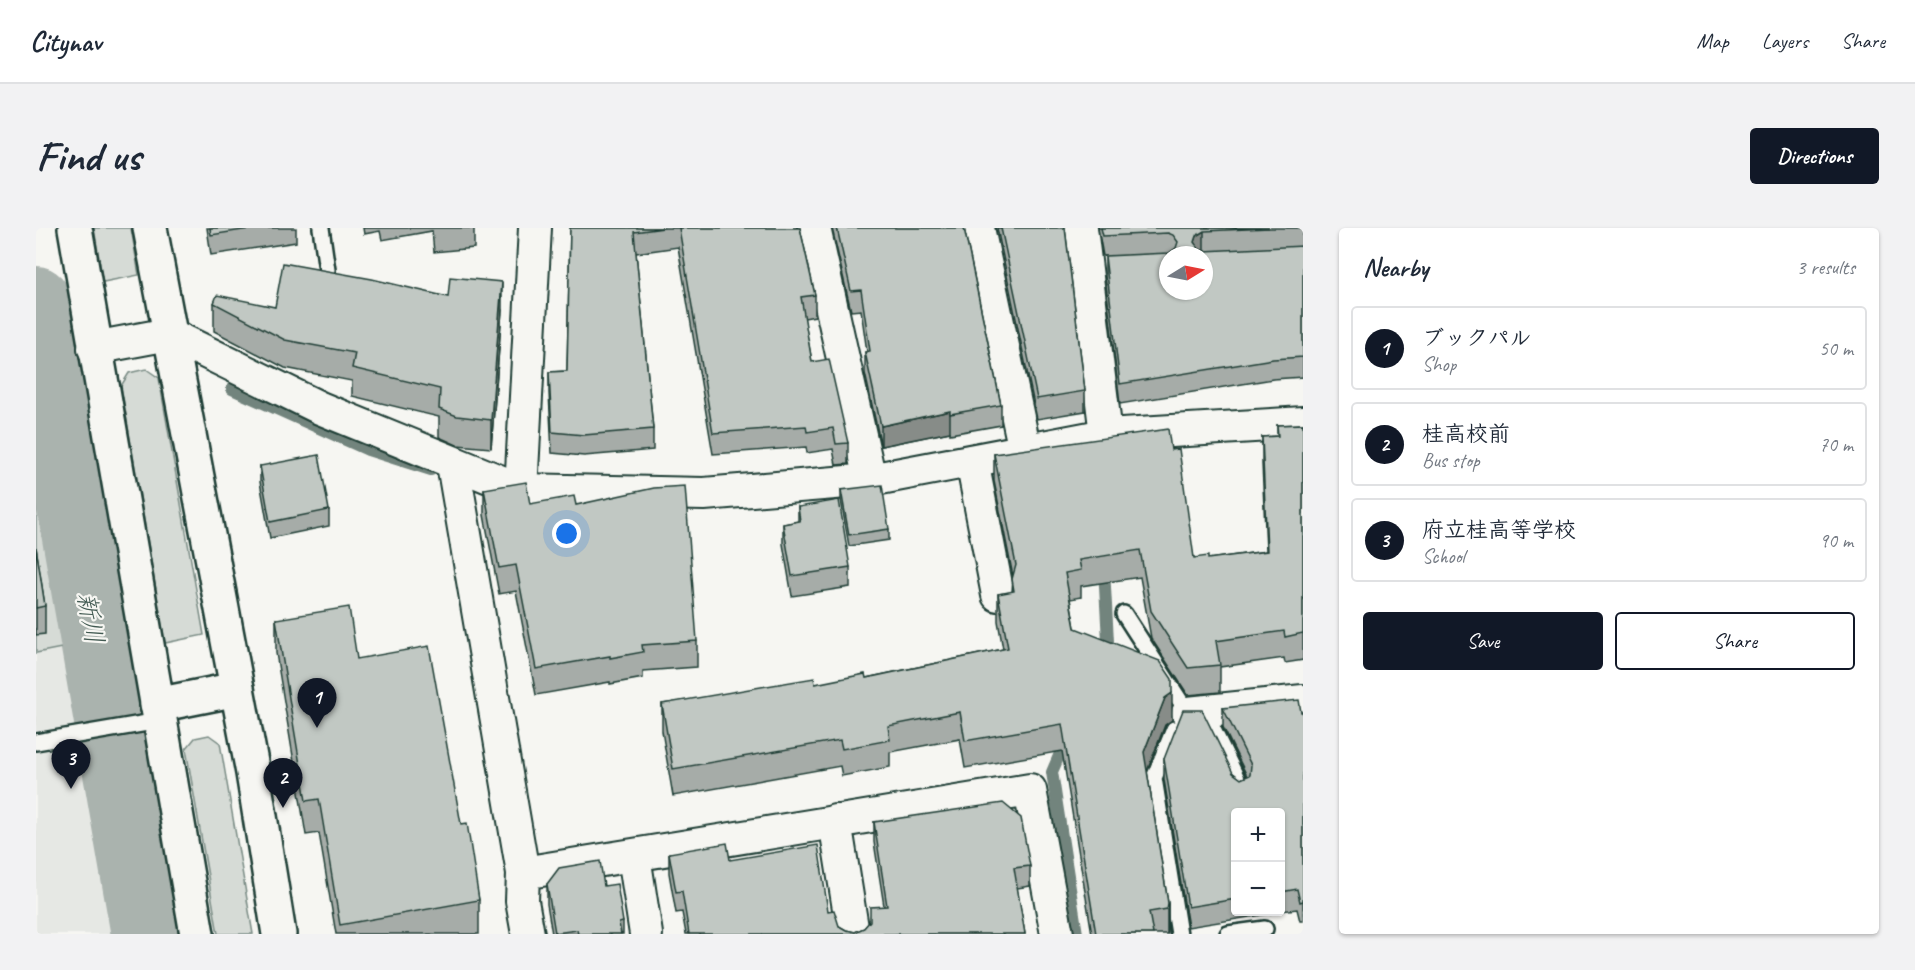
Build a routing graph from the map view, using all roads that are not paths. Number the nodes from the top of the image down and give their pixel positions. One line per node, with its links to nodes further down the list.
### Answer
1 (75, 228): 10 (street)
2 (150, 228): 9 (street)
3 (321, 228): 8 (lane)
4 (535, 228): 17 (street)
5 (814, 228): 16 (street)
6 (978, 228): 13 (street)
7 (1081, 228): 12 (street)
8 (327, 270)
9 (169, 334): 10 (street); 15 (street); 20 (street)
10 (94, 348): 22 (street)
11 (1303, 423): 12 (street)
12 (1106, 435): 13 (street)
13 (1025, 451): 14 (street)
14 (972, 461): 16 (street); 18 (street)
15 (453, 464): 17 (street); 28 (street)
16 (870, 480): 17 (street)
17 (521, 490)
18 (998, 595)
19 (1124, 614): 23 (lane)
20 (237, 689): 22 (street); 31 (street)
21 (1303, 701): 23 (street)
22 (158, 713): 24 (lane); 30 (street)
23 (1189, 718): 25 (lane); 36 (lane)
24 (36, 742)
25 (1242, 789)
26 (835, 821): 27 (street); 34 (street); 35 (street)
27 (634, 856): 28 (street); 33 (street)
28 (523, 873): 32 (street)
29 (1265, 929): 37 (lane)
30 (197, 934)
31 (279, 934)
32 (528, 934)
33 (646, 934)
34 (853, 934)
35 (1057, 934)
36 (1179, 934)
37 (1228, 934)

